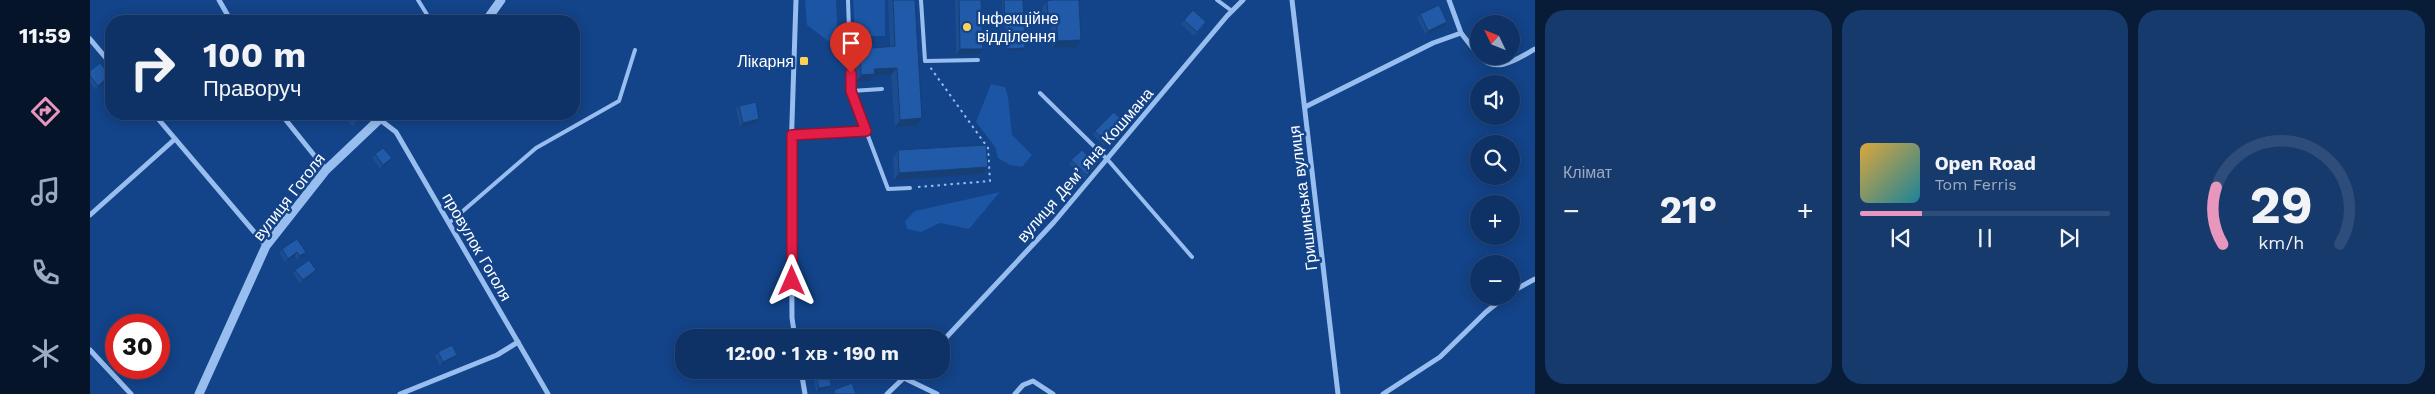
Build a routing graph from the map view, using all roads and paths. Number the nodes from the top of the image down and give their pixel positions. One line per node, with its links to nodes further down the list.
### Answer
1 (219, 0): 12 (street)
2 (418, 0): 13 (lane)
3 (502, 0): 14 (street)
4 (796, 0): 33 (street)
5 (848, 0): 25 (lane)
6 (921, 0): 23 (lane)
7 (1217, 0): 11 (lane)
8 (1243, 0): 11 (street, вулиця Демʼяна Кошмана)
9 (1292, 0): 27 (street, Гришинська вулиця)
10 (1449, 0): 15 (street)
11 (1232, 11): 35 (street, вулиця Демʼяна Кошмана)
12 (228, 15)
13 (427, 15)
14 (491, 15)
15 (1461, 33): 17 (street); 27 (street)
16 (90, 39): 20 (street)
17 (1470, 44)
18 (1535, 49): 21 (street)
19 (635, 50): 39 (lane)
20 (105, 57)
21 (1520, 57)
22 (978, 60): 23 (lane)
23 (925, 62): 37 (path)
24 (882, 89): 25 (lane)
25 (851, 91): 32 (lane)
26 (1040, 92): 35 (lane)
27 (1305, 107): 61 (street, Гришинська вулиця)
28 (159, 120): 34 (street)
29 (286, 120): 36 (street)
30 (378, 120): 36 (street, вулиця Гоголя)
31 (386, 120): 39 (street, провулок Гоголя)
32 (866, 131): 33 (lane); 37 (lane)
33 (792, 135): 45 (street)
34 (175, 139): 38 (street); 40 (street)
35 (1108, 160): 41 (lane); 46 (street, вулиця Демʼяна Кошмана)
36 (326, 170): 40 (street, вулиця Гоголя)
37 (910, 188)
38 (90, 215)
39 (449, 223): 47 (street, провулок Гоголя)
40 (266, 246): 53 (street, вулиця Гоголя)
41 (1192, 257)
42 (1535, 279): 43 (street)
43 (1520, 287)
44 (1495, 305): 62 (street)
45 (794, 329)
46 (950, 333)
47 (518, 342): 54 (street); 55 (street, провулок Гоголя)
48 (90, 350): 52 (street)
49 (802, 379): 56 (street)
50 (903, 379): 57 (street)
51 (906, 379): 58 (street)
52 (130, 394)
53 (199, 394)
54 (400, 394)
55 (548, 394)
56 (804, 394)
57 (887, 394)
58 (937, 394)
59 (1016, 394): 60 (street)
60 (1053, 394)
61 (1338, 394)
62 (1383, 394)

